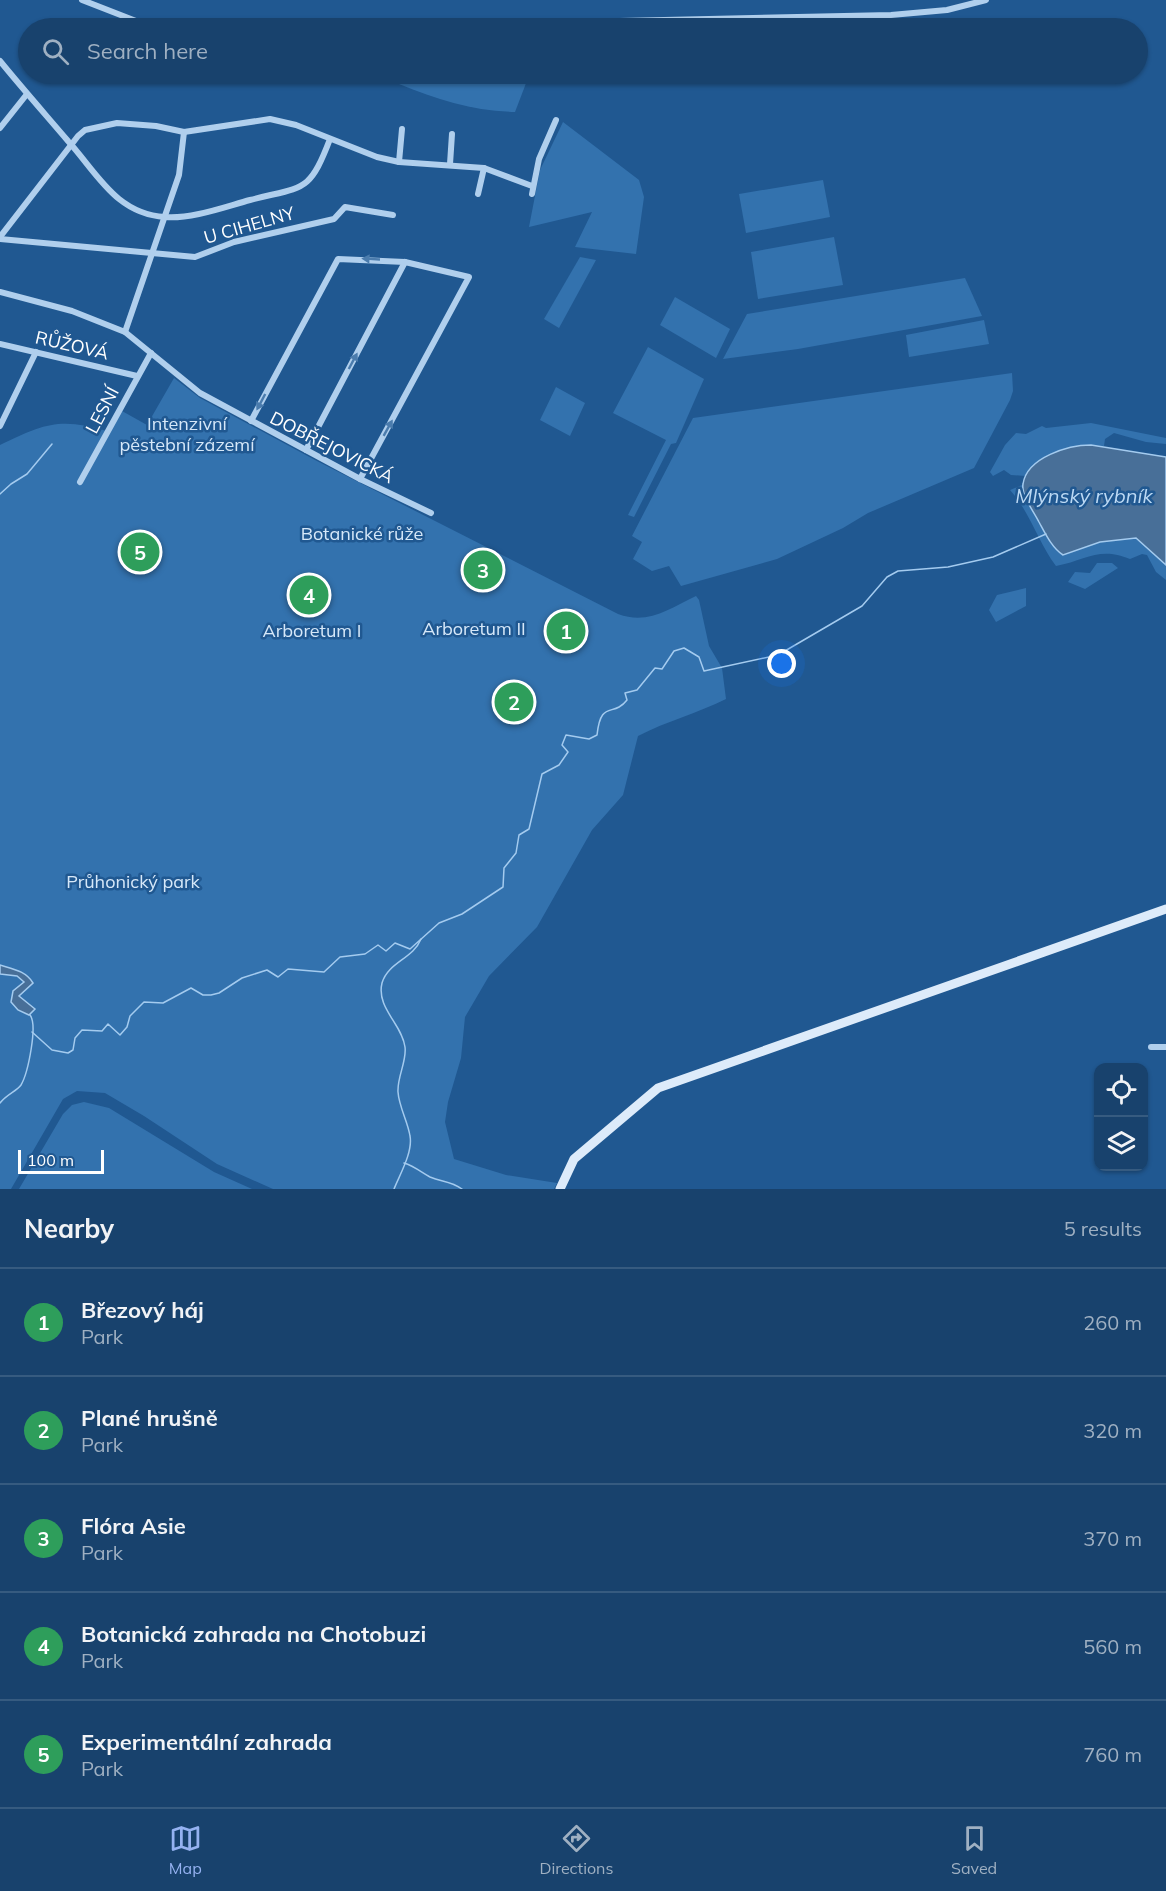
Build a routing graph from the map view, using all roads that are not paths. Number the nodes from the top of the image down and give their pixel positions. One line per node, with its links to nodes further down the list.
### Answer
1 (82, 0): 3 (street)
2 (986, 0): 4 (street)
3 (128, 18)
4 (754, 18)
5 (0, 61): 6 (street)
6 (18, 83)
7 (19, 84): 8 (street)
8 (27, 94): 10 (street); 15 (street)
9 (556, 120): 19 (street)
10 (0, 128)
11 (402, 129): 16 (street)
12 (184, 132): 14 (street); 15 (street); 23 (street)
13 (452, 134): 17 (street)
14 (330, 139): 16 (street); 23 (street)
15 (72, 145): 23 (street); 24 (street)
16 (399, 162): 17 (street)
17 (450, 164): 18 (street)
18 (484, 168): 19 (street); 20 (street)
19 (532, 186): 21 (street)
20 (478, 194)
21 (532, 194)
22 (393, 214): 25 (street, U CIHELNY)
23 (166, 218): 25 (street)
24 (0, 238): 25 (street, U CIHELNY)
25 (152, 254): 28 (street)
26 (405, 262): 33 (street, one-way to 33); 35 (street, one-way to 26); 36 (street, one-way to 26)
27 (0, 292): 28 (street, DOBŘEJOVICKÁ)
28 (125, 332): 31 (street, DOBŘEJOVICKÁ)
29 (0, 344): 30 (street, RŮŽOVÁ)
30 (36, 352): 32 (street, RŮŽOVÁ); 34 (street)
31 (151, 353): 32 (street, LESNÍ); 33 (street, DOBŘEJOVICKÁ)
32 (137, 376): 37 (street, LESNÍ)
33 (250, 421): 35 (street, DOBŘEJOVICKÁ)
34 (0, 426)
35 (306, 450): 36 (street, DOBŘEJOVICKÁ)
36 (360, 479): 38 (street, DOBŘEJOVICKÁ)
37 (80, 482)
38 (431, 513)
39 (1166, 909): 42 (street)
40 (1151, 1047): 41 (street)
41 (1166, 1047)
42 (560, 1189)

